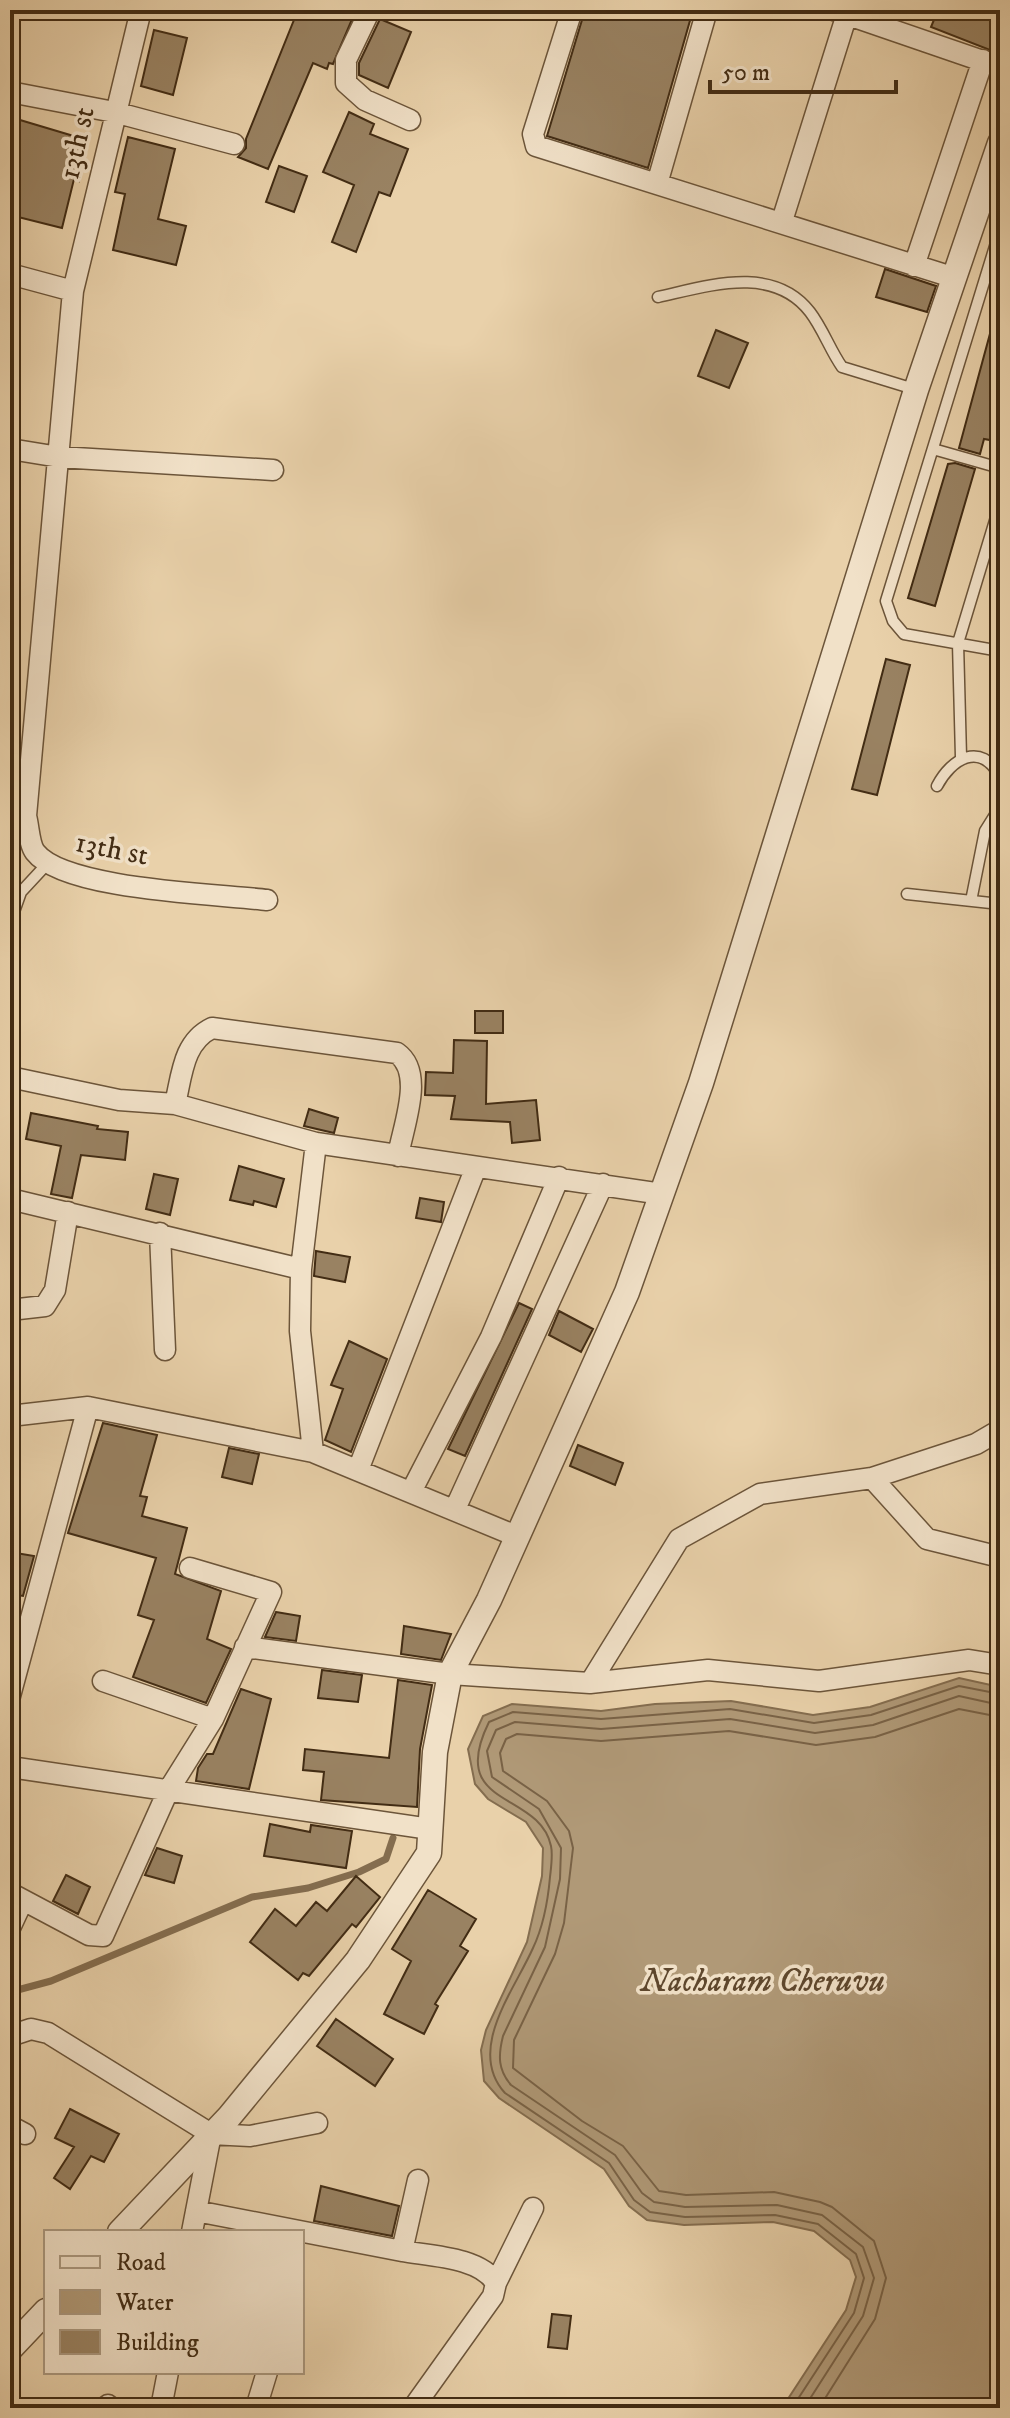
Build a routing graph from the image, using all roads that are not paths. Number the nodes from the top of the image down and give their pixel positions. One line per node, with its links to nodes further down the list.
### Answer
1 (141, 10): 8 (street, 13th st)
2 (370, 10): 9 (street)
3 (572, 10): 12 (street)
4 (707, 10): 12 (street)
5 (840, 12): 6 (street); 13 (street)
6 (991, 64): 15 (street)
7 (10, 92): 8 (street)
8 (114, 112): 11 (street); 18 (street, 13th st)
9 (410, 120)
10 (1000, 143): 17 (street)
11 (234, 144)
12 (657, 184): 13 (street)
13 (782, 221): 15 (street)
14 (1000, 230): 22 (lane)
15 (914, 266): 17 (street)
16 (10, 274): 18 (street)
17 (952, 277): 20 (street)
18 (73, 291): 23 (street, 13th st)
19 (658, 297): 20 (lane)
20 (916, 390): 46 (street)
21 (10, 449): 23 (street)
22 (933, 449): 24 (lane); 27 (lane)
23 (59, 457): 25 (street); 33 (street, 13th st)
24 (1000, 468)
25 (273, 470)
26 (1000, 504): 27 (lane)
27 (958, 643): 28 (lane); 29 (lane)
28 (1000, 651)
29 (961, 757): 30 (lane); 31 (lane)
30 (1000, 777)
31 (937, 786)
32 (1000, 807): 36 (lane)
33 (47, 864): 35 (street, 13th st); 38 (lane)
34 (907, 894): 36 (lane)
35 (267, 900)
36 (971, 901): 37 (lane)
37 (1000, 904)
38 (10, 923)
39 (10, 1077): 40 (street)
40 (175, 1104): 41 (street); 42 (street)
41 (316, 1143): 42 (street); 50 (street)
42 (398, 1156): 43 (street)
43 (476, 1167): 44 (street); 57 (street)
44 (559, 1177): 45 (street); 59 (street)
45 (603, 1184): 46 (street); 60 (street)
46 (662, 1194): 61 (street)
47 (10, 1199): 48 (street)
48 (68, 1212): 49 (street); 51 (street)
49 (160, 1233): 50 (street); 52 (street)
50 (301, 1269): 56 (street)
51 (10, 1310)
52 (165, 1350)
53 (88, 1407): 54 (street); 56 (street); 69 (street)
54 (10, 1416)
55 (1000, 1430): 58 (street)
56 (313, 1452): 57 (street)
57 (358, 1470): 59 (street)
58 (872, 1478): 62 (street); 68 (street)
59 (412, 1490): 60 (street)
60 (455, 1509): 61 (street)
61 (516, 1536): 66 (street)
62 (1000, 1557)
63 (190, 1568): 64 (street)
64 (245, 1647): 66 (street); 70 (street)
65 (1000, 1665): 68 (street)
66 (450, 1674): 68 (street); 73 (street)
67 (103, 1681): 70 (street)
68 (590, 1683)
69 (10, 1696)
70 (213, 1719): 72 (street)
71 (10, 1767): 72 (street)
72 (168, 1791): 73 (street); 74 (street)
73 (430, 1829): 78 (street)
74 (16, 1897): 75 (street)
75 (10, 1928)
76 (10, 2036): 78 (street)
77 (317, 2123): 78 (street)
78 (211, 2134): 81 (street); 82 (street)
79 (418, 2180): 88 (street)
80 (533, 2208): 89 (street)
81 (196, 2211): 83 (street); 84 (street)
82 (122, 2230)
83 (192, 2230)
84 (297, 2230)
85 (304, 2231): 86 (street)
86 (308, 2232): 87 (street); 88 (street)
87 (304, 2245)
88 (402, 2251): 89 (street)
89 (496, 2283): 96 (street)
90 (44, 2313): 91 (street)
91 (10, 2349)
92 (168, 2374): 94 (street)
93 (266, 2374): 95 (street)
94 (161, 2408)
95 (256, 2408)
96 (413, 2408)

